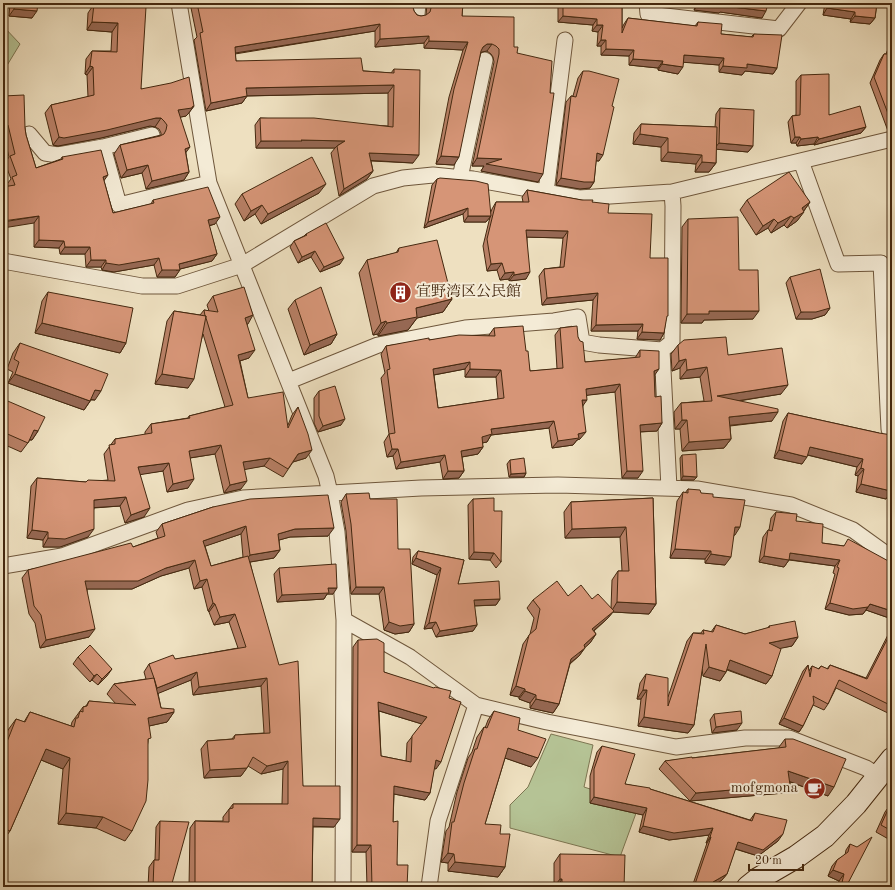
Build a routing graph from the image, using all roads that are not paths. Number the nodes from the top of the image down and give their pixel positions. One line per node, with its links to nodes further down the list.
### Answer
1 (179, 3): 12 (street)
2 (646, 3): 3 (street)
3 (799, 3)
4 (566, 40): 13 (street)
5 (486, 60): 11 (street)
6 (29, 134): 9 (street)
7 (152, 135): 9 (street)
8 (892, 139): 10 (street)
9 (103, 146): 12 (street)
10 (801, 161): 14 (street); 19 (street)
11 (460, 178): 13 (street); 16 (street)
12 (209, 183): 16 (street)
13 (546, 192): 14 (street)
14 (672, 192): 17 (street)
15 (3, 261): 16 (street)
16 (242, 265): 18 (street)
17 (662, 350): 18 (street); 20 (street)
18 (289, 381): 21 (street)
19 (892, 430)
20 (669, 488): 21 (street); 22 (street)
21 (330, 493): 23 (street); 24 (street)
22 (892, 558)
23 (3, 566)
24 (344, 620): 25 (street); 27 (street)
25 (476, 705): 26 (street); 28 (street)
26 (886, 768): 29 (street)
27 (343, 887)
28 (429, 887)
29 (748, 887)

